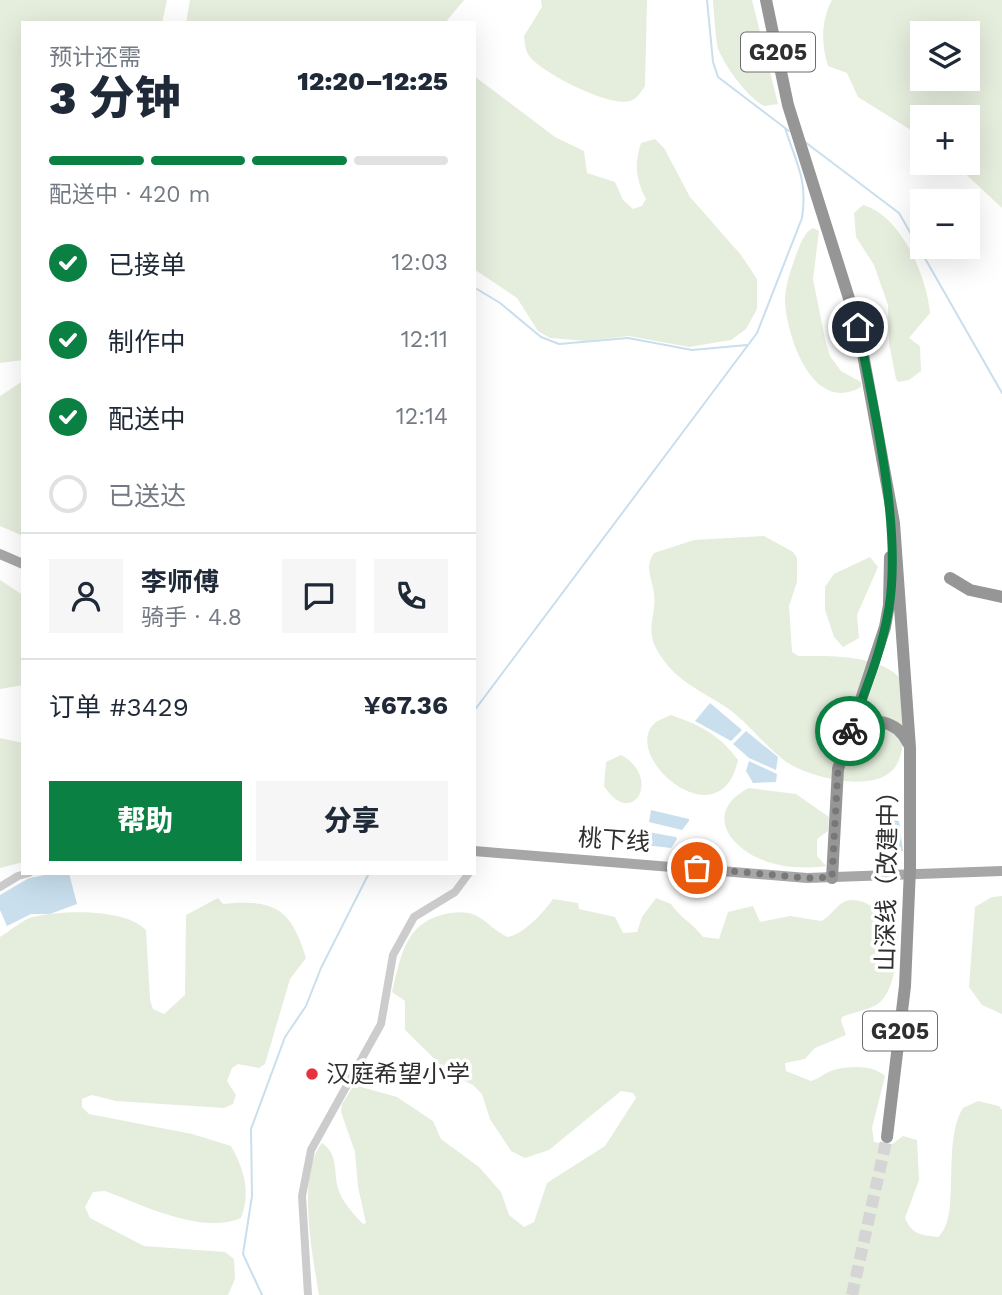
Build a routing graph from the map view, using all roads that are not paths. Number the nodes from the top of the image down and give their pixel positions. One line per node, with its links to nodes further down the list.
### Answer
1 (766, 0): 2 (highway, 山深线（改建中） / G205)
2 (885, 469): 7 (highway); 8 (highway, 山深线（改建中） / G205)
3 (0, 554): 4 (main road)
4 (21, 563)
5 (950, 578): 6 (highway)
6 (1002, 597)
7 (850, 730): 8 (highway); 13 (highway)
8 (910, 748): 15 (highway, 山深线（改建中） / G205, bridge)
9 (476, 851): 13 (main road, 桃下线)
10 (1002, 871): 13 (main road, 桃下线)
11 (22, 875): 14 (street)
12 (468, 875): 16 (street)
13 (832, 877)
14 (0, 887)
15 (887, 1137)
16 (308, 1295)

